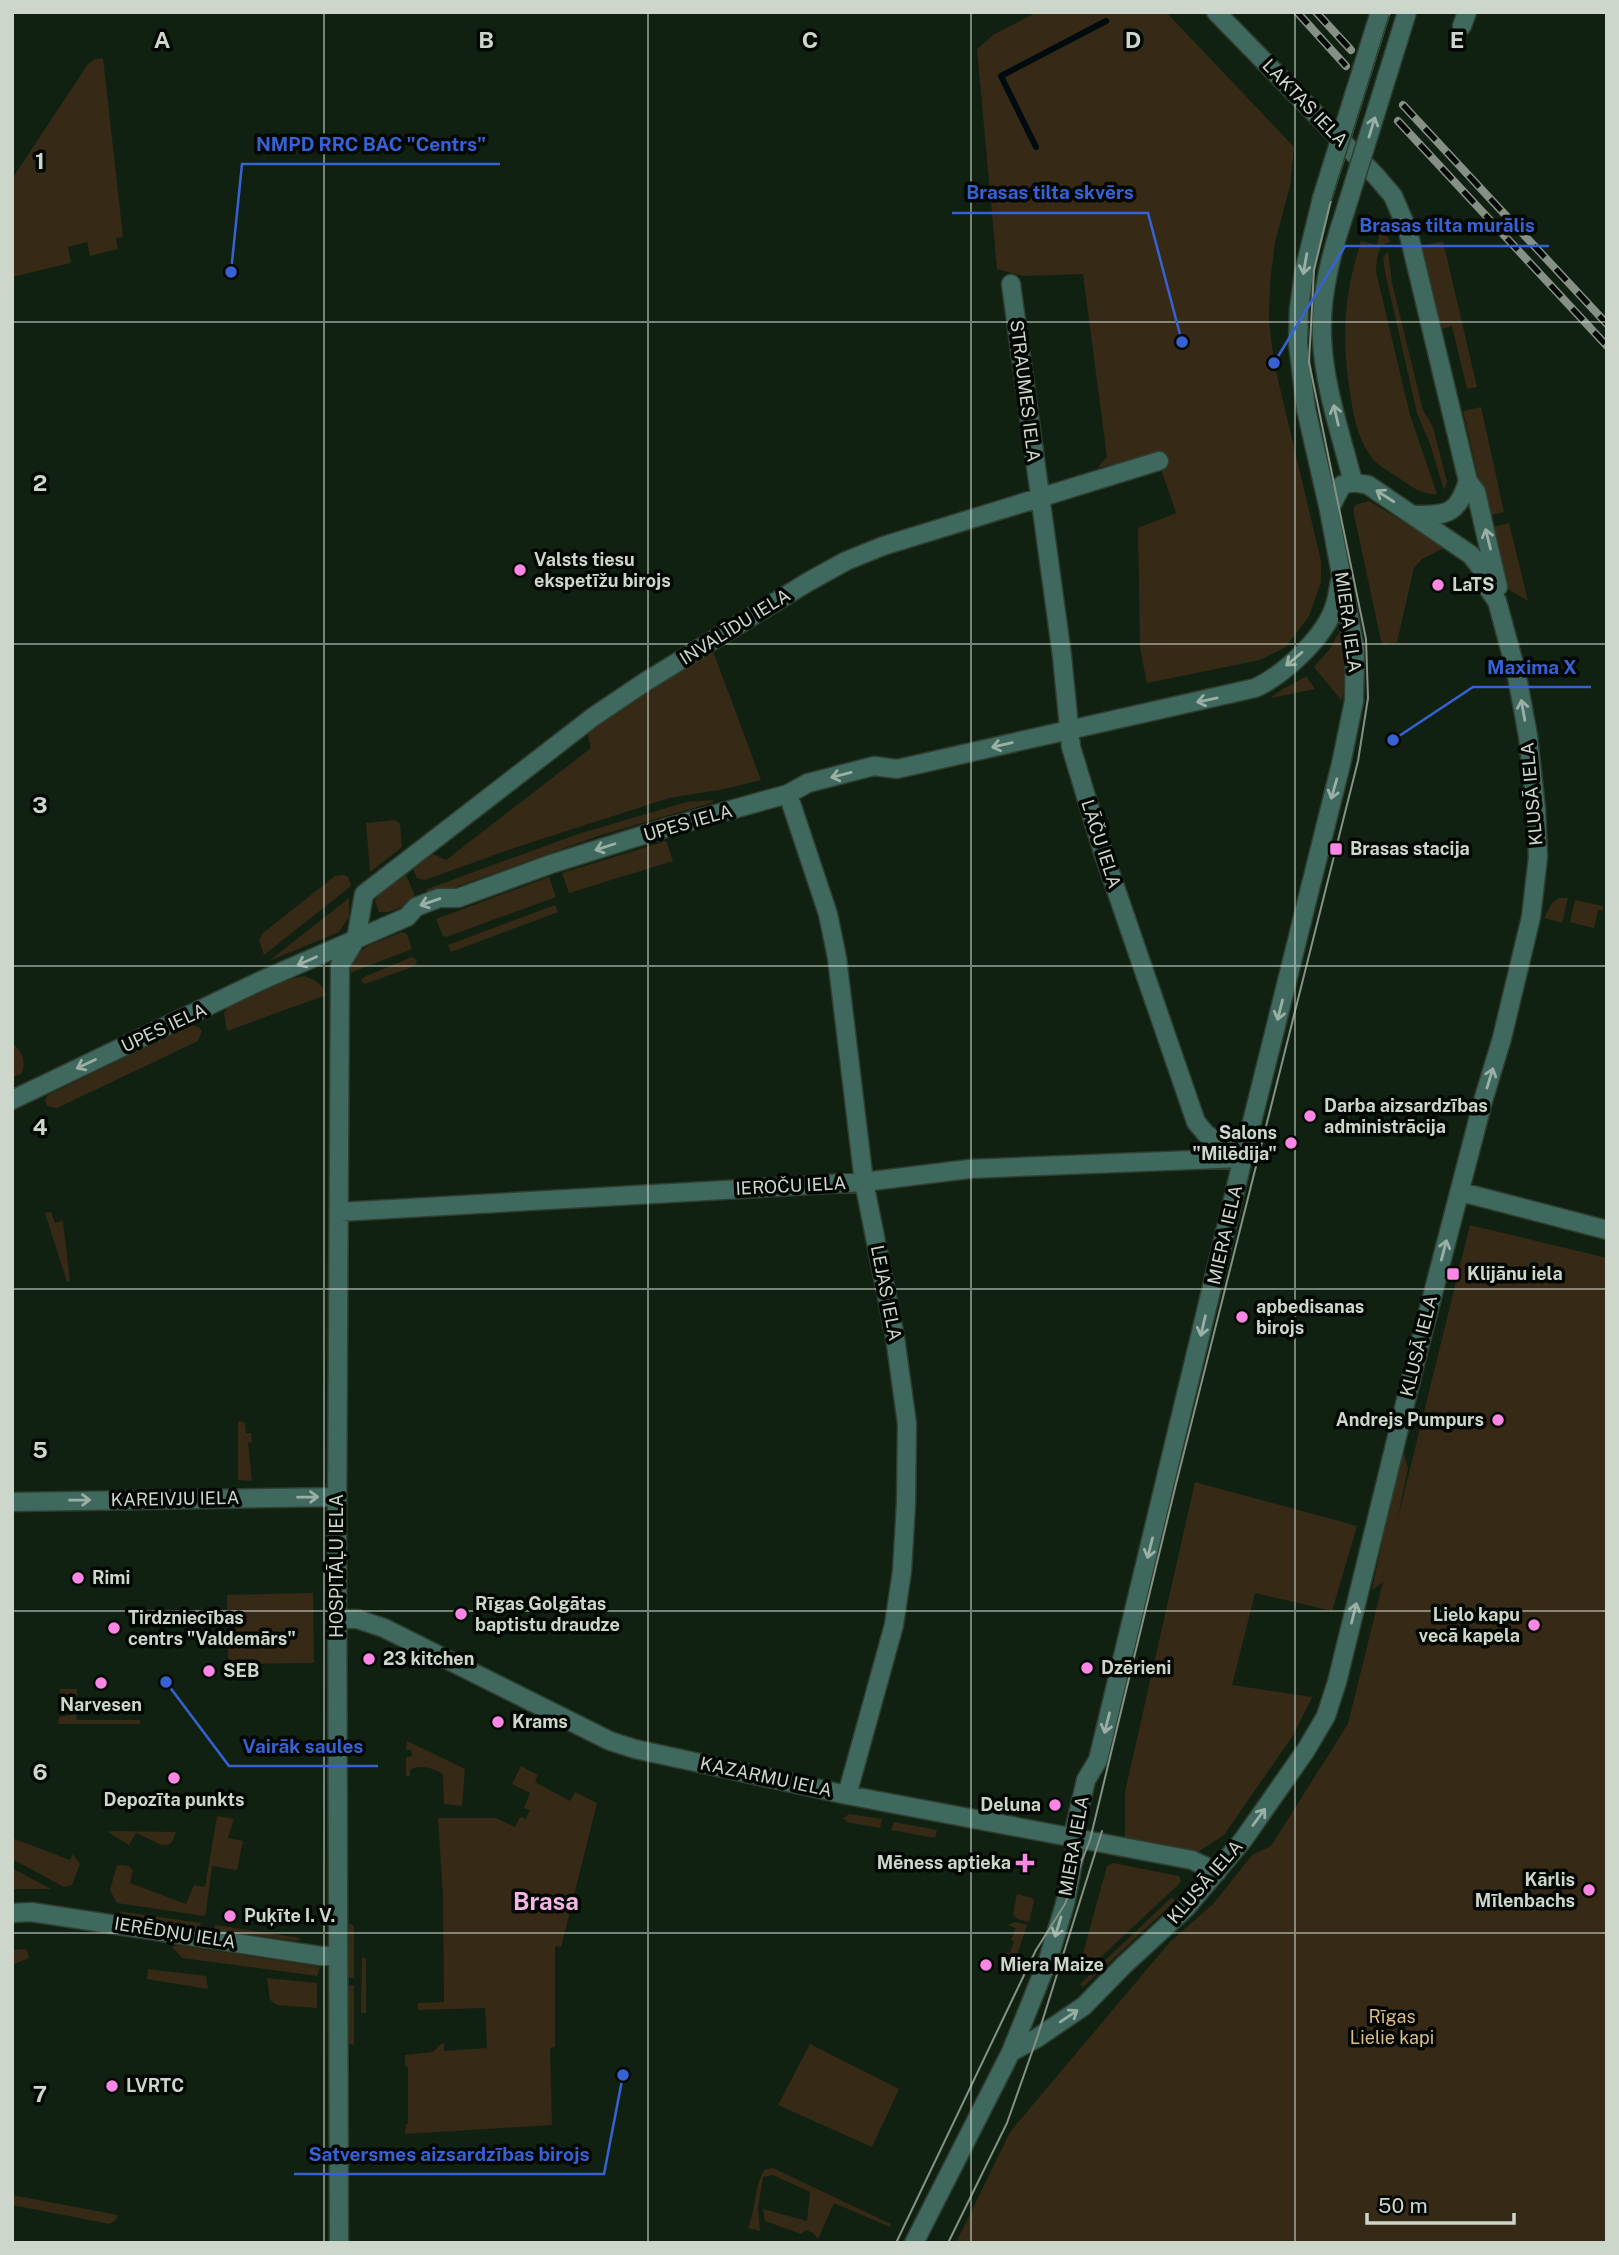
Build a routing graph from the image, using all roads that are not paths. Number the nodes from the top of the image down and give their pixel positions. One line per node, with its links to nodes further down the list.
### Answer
1 (1216, 12): 4 (street, LAKTAS IELA)
2 (1380, 12): 10 (street, MIERA IELA, one-way to 10, bridge)
3 (1407, 12): 8 (street, one-way to 3, bridge)
4 (1393, 195): 7 (street, KLUSĀ IELA)
5 (1011, 284): 9 (street, STRAUMES IELA)
6 (1159, 461): 9 (street, INVALĪDU IELA)
7 (1468, 481): 11 (street); 13 (street, KLUSĀ IELA, one-way to 7)
8 (1353, 482): 10 (street); 11 (street, KLUSĀ IELA, one-way to 8)
9 (1040, 497): 14 (street, LĀČU IELA); 16 (street, INVALĪDU IELA)
10 (1329, 510): 12 (street, MIERA IELA)
11 (1415, 515): 13 (street, KLUSĀ IELA)
12 (1342, 574): 14 (street, UPES IELA, one-way to 14); 19 (street, MIERA IELA, one-way to 19)
13 (1497, 601): 21 (street, KLUSĀ IELA, one-way to 13)
14 (1068, 730): 15 (street, UPES IELA, one-way to 15); 19 (street, LĀČU IELA)
15 (788, 794): 17 (street, UPES IELA, one-way to 17); 20 (street, LEJAS IELA)
16 (364, 894): 17 (street, HOSPITĀĻU IELA)
17 (356, 939): 18 (street, UPES IELA, one-way to 18); 22 (street, HOSPITĀĻU IELA)
18 (12, 1100)
19 (1243, 1158): 20 (street, IEROČU IELA); 28 (street, MIERA IELA, one-way to 28)
20 (864, 1182): 22 (street, IEROČU IELA); 27 (street, LEJAS IELA)
21 (1461, 1192): 23 (street); 29 (street, KLUSĀ IELA, one-way to 21)
22 (339, 1212): 24 (street, HOSPITĀĻU IELA)
23 (1607, 1230)
24 (337, 1497): 25 (street, KAREIVJU IELA, one-way to 24); 26 (street, HOSPITĀĻU IELA)
25 (12, 1502)
26 (337, 1619): 27 (street, KAZARMU IELA); 31 (street, HOSPITĀĻU IELA)
27 (847, 1795): 28 (street, KAZARMU IELA)
28 (1074, 1836): 29 (street, KAZARMU IELA); 32 (street, MIERA IELA, one-way to 32)
29 (1217, 1872): 32 (street, KLUSĀ IELA, one-way to 29)
30 (12, 1913): 31 (street, IERĒDŅU IELA)
31 (338, 1956): 33 (street, HOSPITĀĻU IELA)
32 (1011, 2052): 34 (street, MIERA IELA)
33 (339, 2243)
34 (914, 2243)

